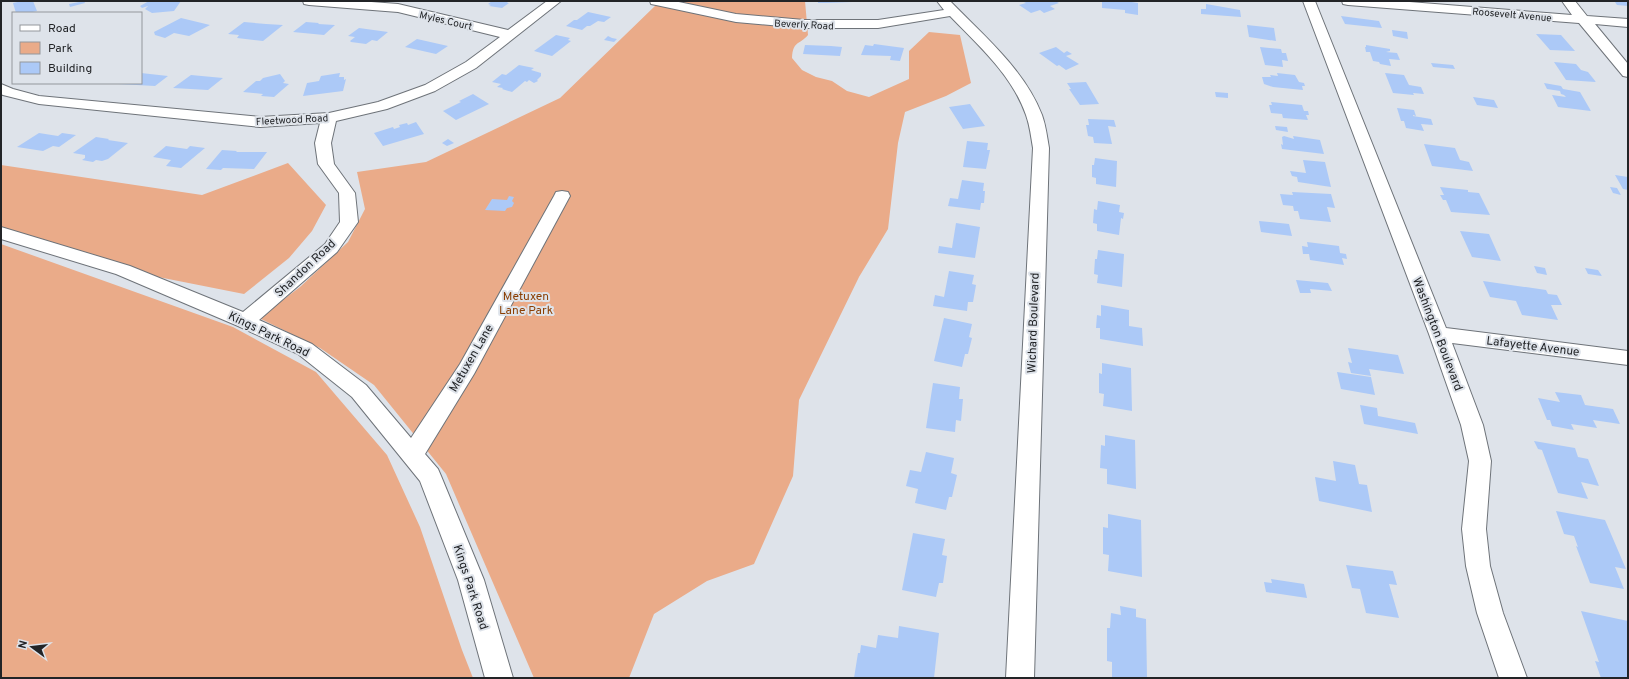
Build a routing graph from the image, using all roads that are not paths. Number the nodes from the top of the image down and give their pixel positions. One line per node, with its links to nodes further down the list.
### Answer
1 (310, 1): 10 (street, Myles Court)
2 (555, 1): 10 (street, Fleetwood Road)
3 (656, 1): 7 (street, Beverly Road)
4 (1309, 1): 17 (street, Washington Boulevard)
5 (1348, 1): 8 (street, Roosevelt Avenue)
6 (1568, 1): 8 (street)
7 (948, 6): 21 (street, Wichard Boulevard)
8 (1584, 20): 9 (street, Roosevelt Avenue); 11 (street)
9 (1628, 23)
10 (510, 34): 13 (street, Fleetwood Road)
11 (1628, 73)
12 (1, 88): 13 (street, Fleetwood Road)
13 (329, 118): 16 (street, Shandon Road)
14 (562, 196): 19 (street, Metuxen Lane)
15 (1, 233): 16 (street, Kings Park Road)
16 (245, 321): 19 (street, Kings Park Road)
17 (1439, 334): 18 (street, Lafayette Avenue); 22 (street, Washington Boulevard)
18 (1628, 358)
19 (412, 455): 20 (street, Kings Park Road)
20 (499, 678)
21 (1020, 678)
22 (1513, 678)

